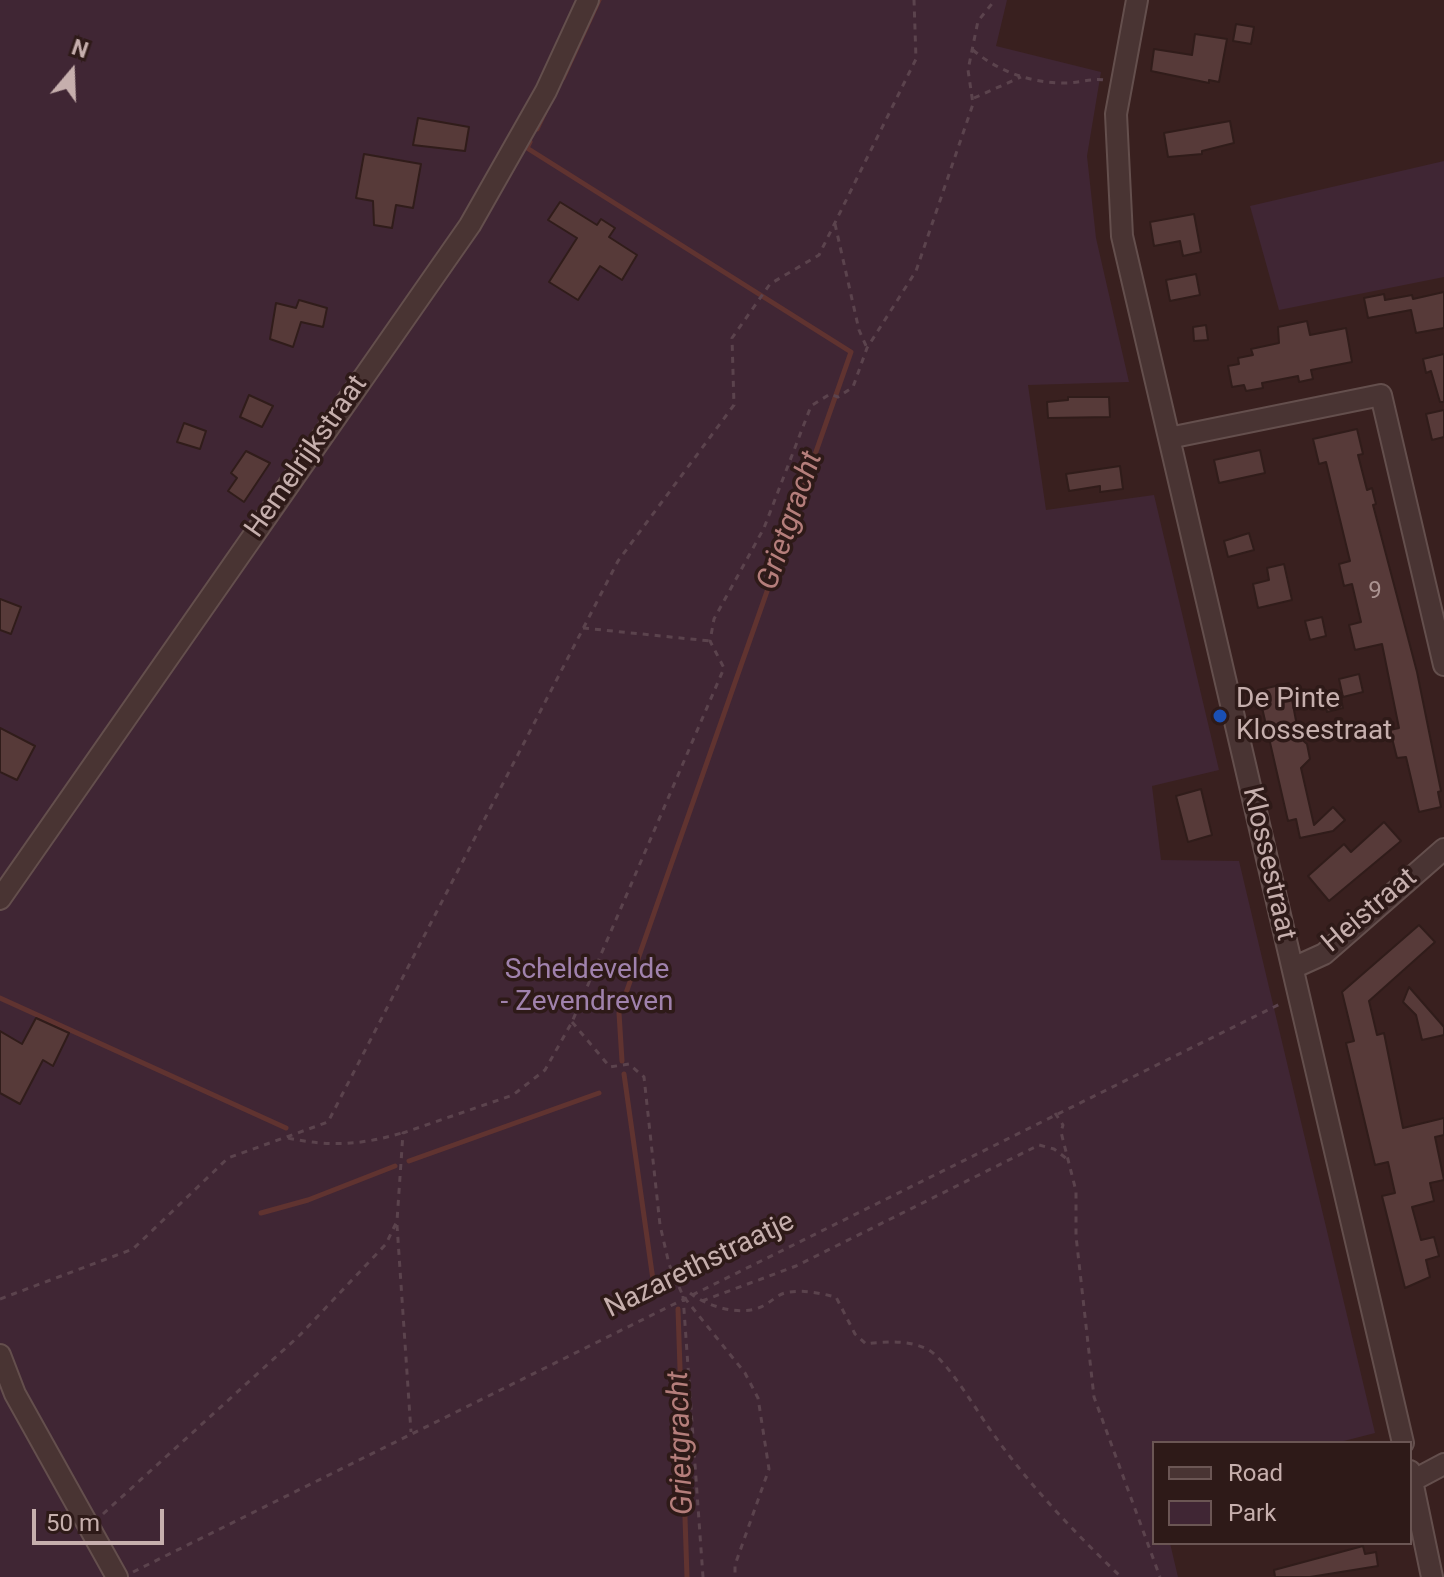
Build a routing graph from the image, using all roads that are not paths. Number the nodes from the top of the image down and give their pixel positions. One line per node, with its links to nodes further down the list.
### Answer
1 (588, 0): 6 (street, Hemelrijkstraat)
2 (1137, 0): 3 (street, Klossestraat)
3 (1169, 438): 4 (street); 7 (street, Klossestraat)
4 (1444, 665)
5 (1444, 849): 7 (street, Heistraat)
6 (0, 899)
7 (1293, 968): 9 (street, Klossestraat)
8 (0, 1355): 13 (street)
9 (1403, 1441)
10 (1444, 1464): 11 (street)
11 (1412, 1476)
12 (1412, 1481): 14 (street)
13 (119, 1577)
14 (1432, 1577)

